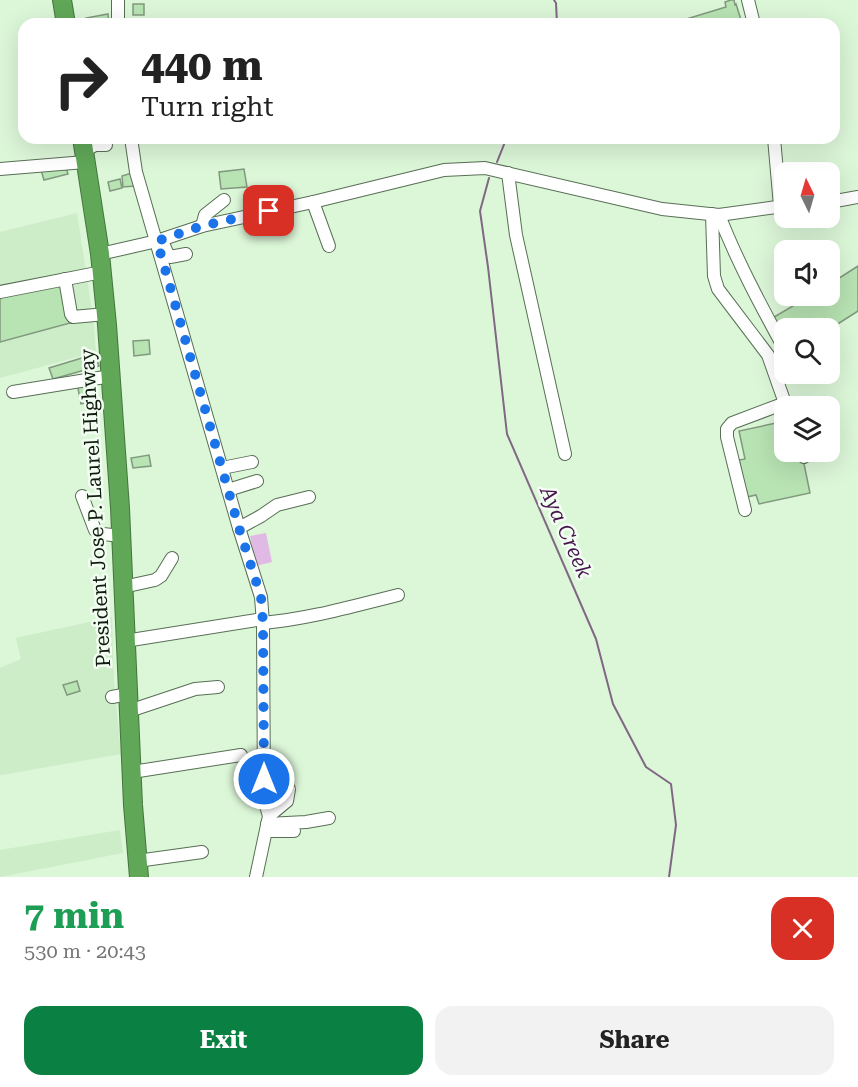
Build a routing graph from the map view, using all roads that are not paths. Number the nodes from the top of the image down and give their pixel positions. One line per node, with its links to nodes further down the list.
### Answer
1 (62, 0): 4 (highway)
2 (118, 0): 5 (street)
3 (748, 0): 6 (street)
4 (65, 18)
5 (118, 18)
6 (752, 18)
7 (132, 144): 21 (street)
8 (775, 144): 11 (street)
9 (106, 145): 10 (street)
10 (84, 150): 12 (street); 24 (highway, President Jose P. Laurel Highway)
11 (777, 162)
12 (0, 169)
13 (508, 173): 17 (street); 19 (street); 33 (street)
14 (858, 197): 16 (street)
15 (224, 200): 20 (street)
16 (840, 200)
17 (313, 202): 20 (street); 22 (street)
18 (774, 207): 19 (street)
19 (715, 215): 28 (street); 31 (street)
20 (202, 226): 21 (street)
21 (159, 240): 23 (street); 24 (street); 35 (street)
22 (329, 246)
23 (186, 254)
24 (101, 263): 25 (street); 27 (highway, President Jose P. Laurel Highway)
25 (64, 279): 26 (street); 27 (street)
26 (0, 292)
27 (106, 314): 29 (highway, President Jose P. Laurel Highway)
28 (774, 330)
29 (111, 376): 30 (street); 42 (highway, President Jose P. Laurel Highway)
30 (13, 392)
31 (782, 396)
32 (774, 409): 40 (street)
33 (565, 454)
34 (252, 462): 35 (street)
35 (222, 468): 37 (street)
36 (257, 482): 37 (street)
37 (228, 490): 41 (street)
38 (82, 496): 42 (street)
39 (309, 497): 41 (street)
40 (745, 510)
41 (239, 528): 46 (street)
42 (121, 536): 44 (highway, President Jose P. Laurel Highway)
43 (172, 558): 44 (street)
44 (123, 587): 47 (highway, President Jose P. Laurel Highway)
45 (398, 595): 46 (street)
46 (263, 621): 47 (street); 54 (street)
47 (125, 641): 49 (highway, President Jose P. Laurel Highway)
48 (218, 687): 49 (street)
49 (123, 701): 51 (highway, President Jose P. Laurel Highway)
50 (241, 756): 51 (street)
51 (132, 772): 57 (highway, President Jose P. Laurel Highway)
52 (289, 789): 54 (street)
53 (329, 818): 54 (street)
54 (267, 824): 55 (street); 58 (street)
55 (294, 831)
56 (202, 849): 57 (street)
57 (138, 863)
58 (256, 877)

